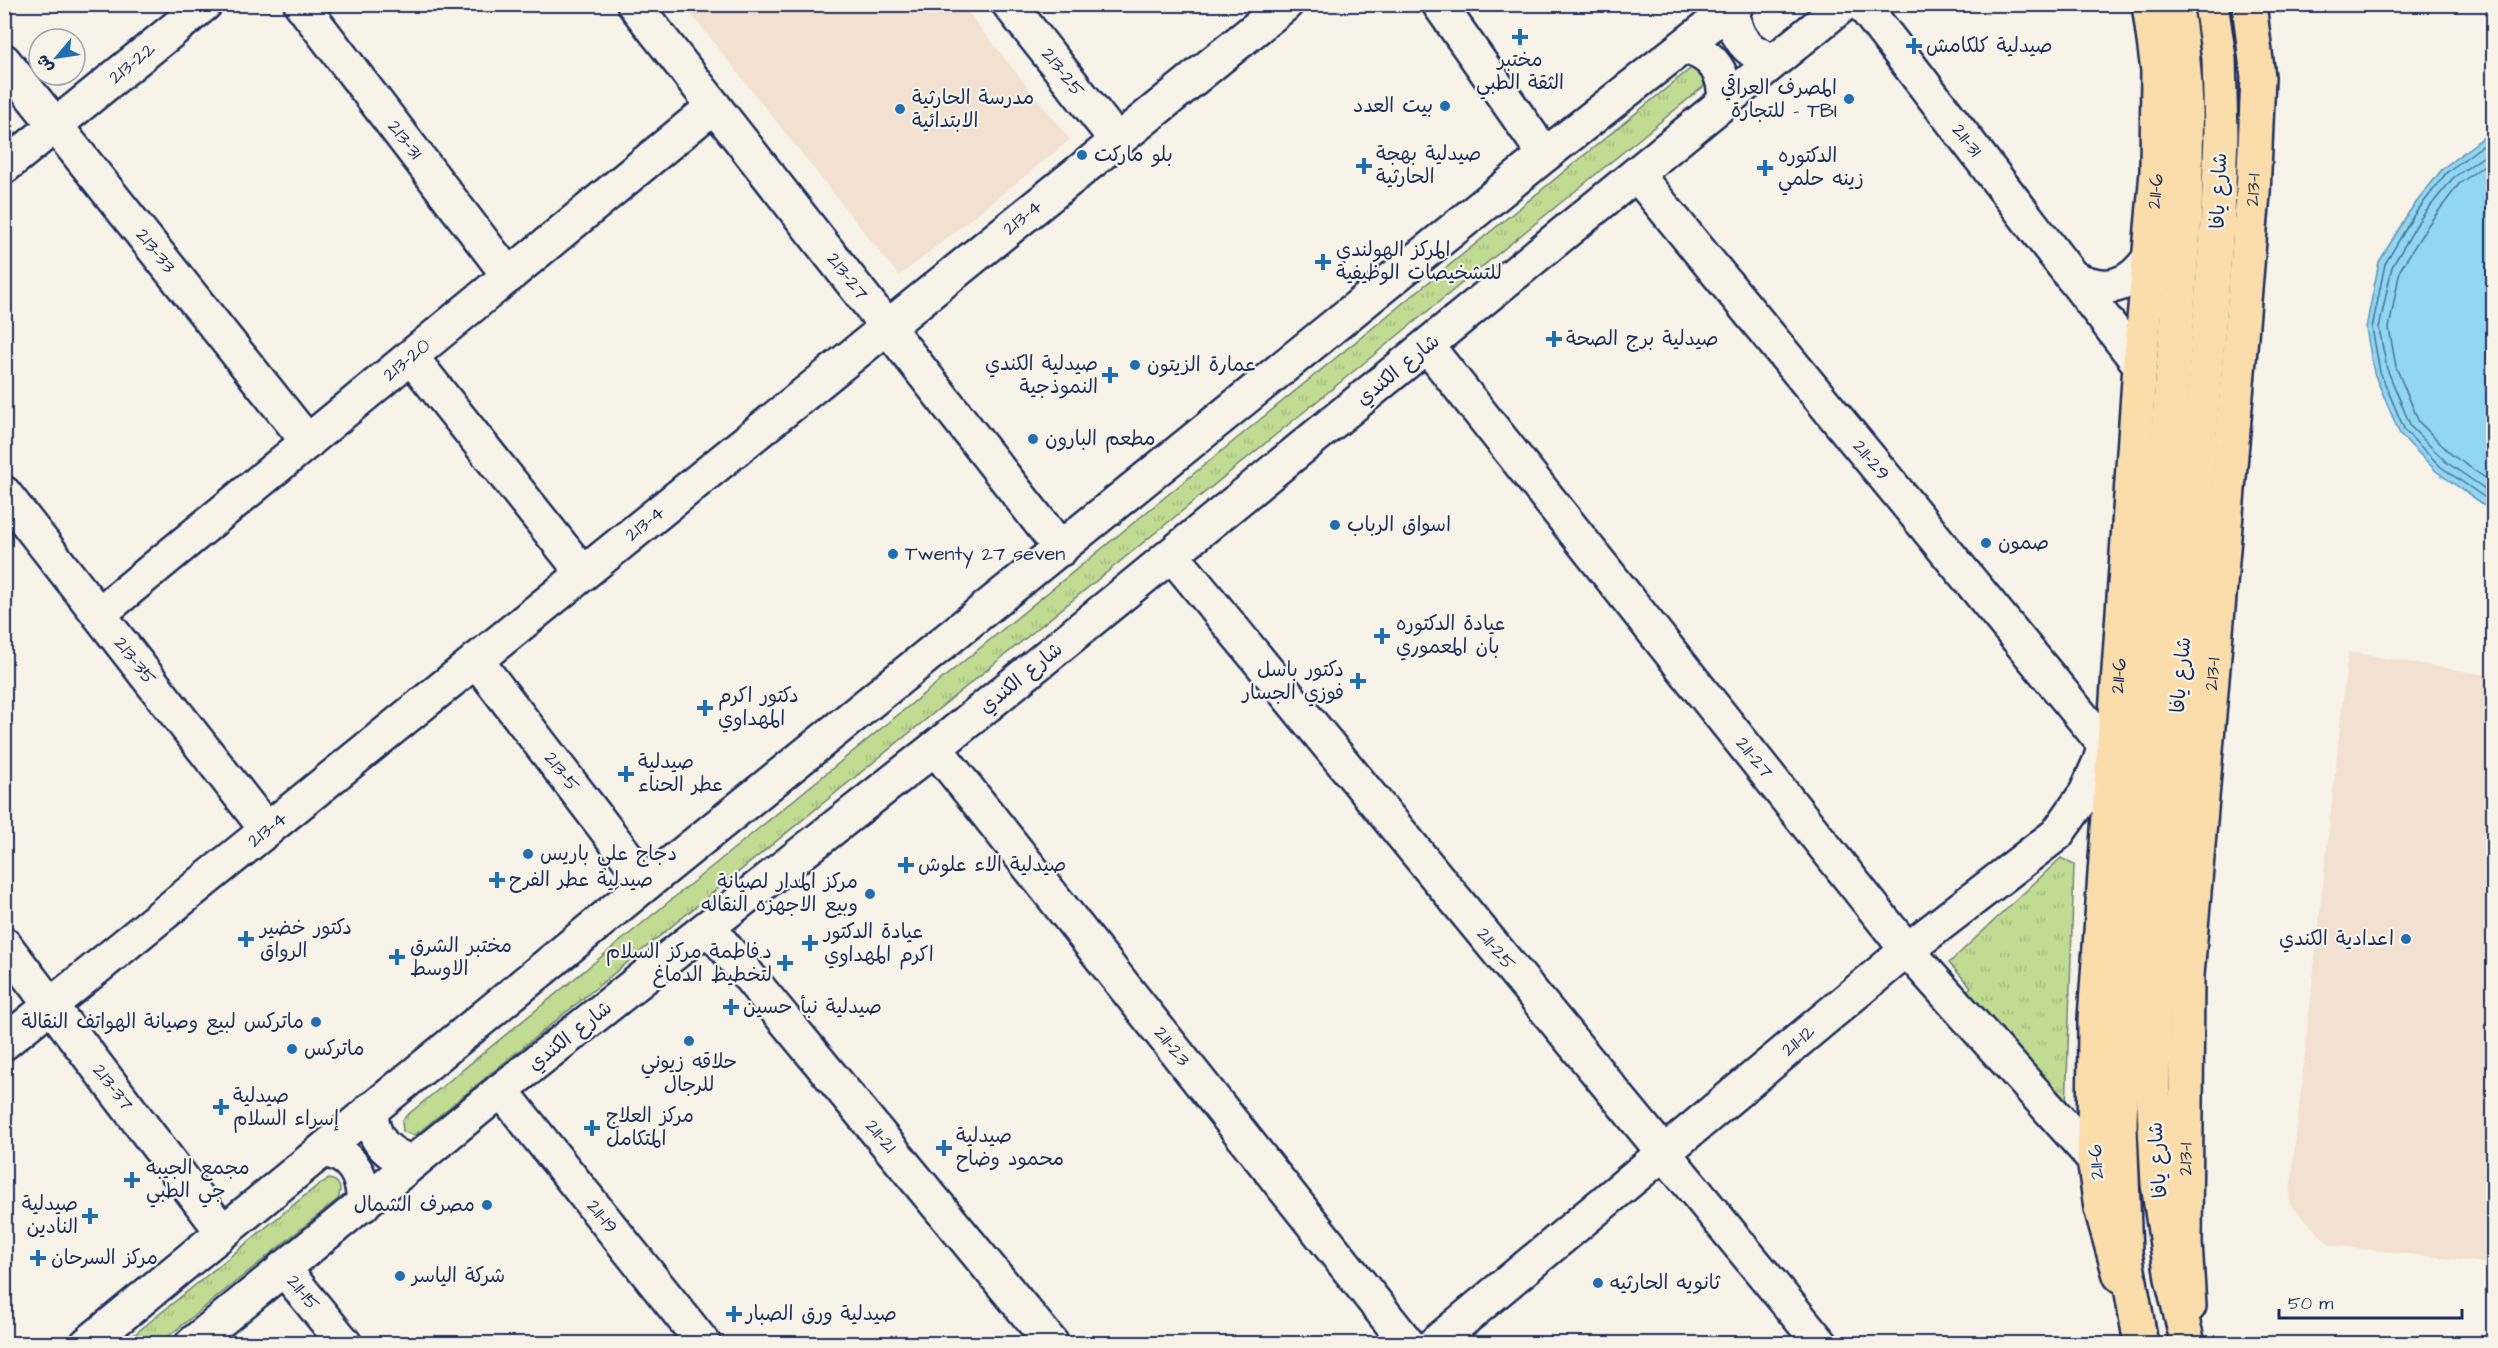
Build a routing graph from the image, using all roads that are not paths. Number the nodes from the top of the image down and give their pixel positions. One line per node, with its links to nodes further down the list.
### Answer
1 (205, 4): 19 (street, 213-22)
2 (301, 4): 25 (street, 213-31)
3 (634, 4): 18 (street, 213-27)
4 (1009, 4): 20 (street, 213-25)
5 (1286, 4): 20 (street, 213-4)
6 (1439, 4): 21 (street)
7 (1845, 4): 15 (street, شارع الكندي)
8 (1862, 4): 26 (street, 211-31)
9 (2149, 4): 24 (main road, 211-6)
10 (2175, 4): 65 (main road, شارع يافا)
11 (2211, 4): 66 (main road, شارع يافا)
12 (1735, 6): 14 (street); 15 (street)
13 (2253, 10): 66 (main road, 213-1)
14 (1684, 47): 17 (street); 21 (street)
15 (1775, 60): 17 (street, شارع الكندي)
16 (4, 61): 19 (street, 213-33)
17 (1724, 103): 23 (street, شارع الكندي)
18 (714, 106): 25 (street, 213-20); 27 (street, 213-27)
19 (56, 125): 22 (street, 213-22); 31 (street, 213-33)
20 (1117, 141): 27 (street, 213-4)
21 (1545, 155): 33 (street)
22 (4, 167)
23 (1637, 175): 28 (street, شارع الكندي); 39 (street, 211-29)
24 (2150, 257): 26 (street); 30 (main road, 211-6)
25 (509, 276): 29 (street, 213-20)
26 (2072, 277): 30 (street, 211-31)
27 (887, 327): 33 (street, 213-27); 35 (street, 213-4)
28 (1427, 346): 34 (street, شارع الكندي); 45 (street, 211-27)
29 (411, 357): 31 (street, 213-20); 35 (street)
30 (2140, 365): 38 (main road, 211-6)
31 (308, 442): 36 (street, 213-20)
32 (9, 507): 36 (street, 213-35)
33 (1061, 549): 42 (street)
34 (1172, 555): 40 (street, شارع الكندي); 51 (street, 211-25)
35 (584, 573): 37 (street, 213-4)
36 (99, 614): 41 (street, 213-35)
37 (476, 660): 41 (street, 213-4); 42 (street, 213-5)
38 (2116, 706): 39 (street, 211-12); 52 (main road, 211-6)
39 (2105, 746): 45 (street, 211-12)
40 (935, 748): 43 (street, شارع الكندي); 62 (street, 211-23)
41 (267, 830): 46 (street, 213-4)
42 (647, 883): 49 (street)
43 (710, 927): 48 (street, شارع الكندي); 61 (street, 211-21)
44 (4, 944): 46 (street, 213-37)
45 (1907, 950): 51 (street, 211-12); 52 (street, 211-27)
46 (51, 1005): 47 (street, 213-4); 55 (street, 213-37)
47 (4, 1042)
48 (501, 1090): 53 (street, شارع الكندي); 60 (street, 211-19)
49 (371, 1109): 50 (street); 53 (street)
50 (323, 1151): 54 (street); 55 (street)
51 (1664, 1152): 63 (street, 211-12); 64 (street, 211-25)
52 (2094, 1159): 65 (main road, 211-6)
53 (413, 1162): 54 (street, شارع الكندي)
54 (363, 1204): 56 (street, شارع الكندي)
55 (222, 1231): 57 (street)
56 (283, 1268): 58 (street, شارع الكندي); 59 (street, 211-15)
57 (87, 1344)
58 (192, 1344)
59 (345, 1344)
60 (704, 1344)
61 (1052, 1344)
62 (1408, 1344)
63 (1434, 1344)
64 (1821, 1344)
65 (2141, 1344)
66 (2190, 1344)

